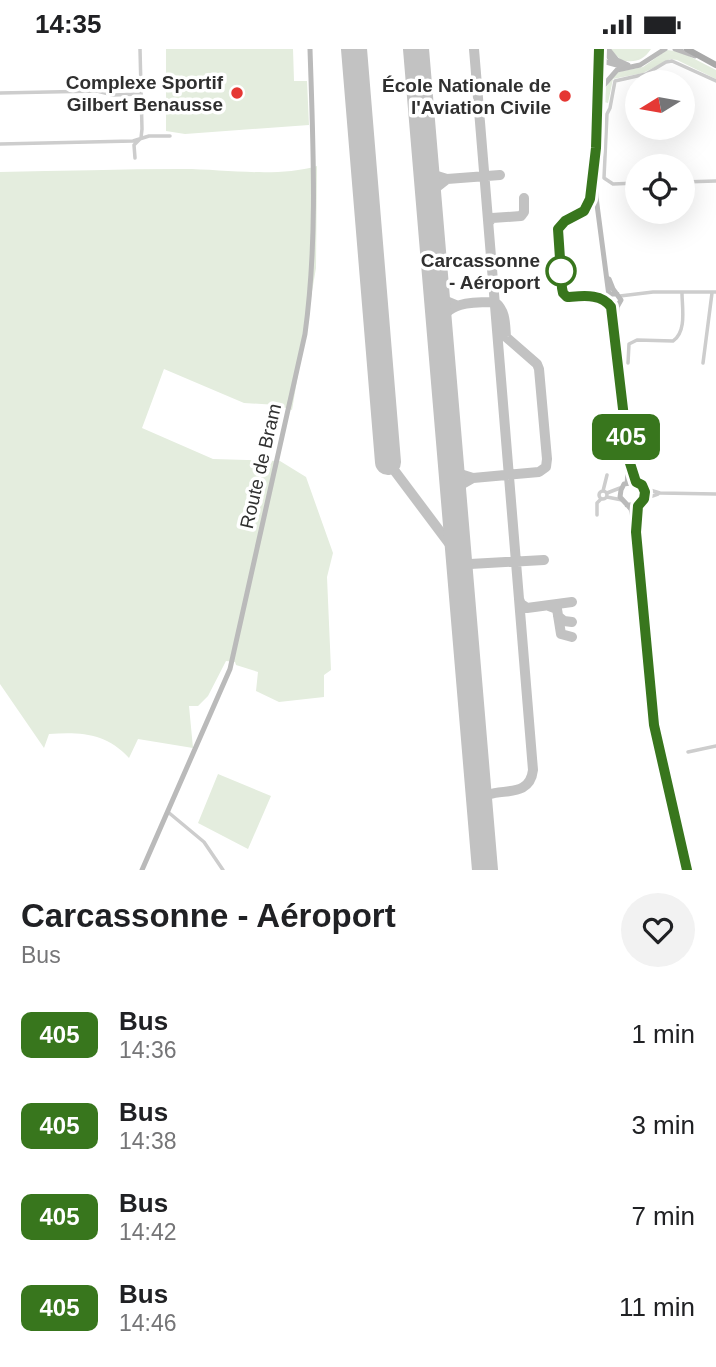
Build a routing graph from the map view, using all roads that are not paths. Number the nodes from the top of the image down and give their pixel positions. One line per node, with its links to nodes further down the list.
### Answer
1 (140, 49): 17 (street)
2 (310, 49): 48 (main road, Route de Bram)
3 (603, 49): 8 (main road); 11 (main road); 13 (main road)
4 (653, 49): 9 (main road)
5 (664, 49): 9 (main road)
6 (675, 49): 10 (main road)
7 (687, 49): 10 (main road)
8 (601, 58): 11 (main road); 15 (main road); 18 (main road)
9 (646, 61): 13 (main road)
10 (708, 62): 12 (main road)
11 (615, 65): 13 (main road)
12 (716, 65)
13 (630, 67): 15 (main road)
14 (716, 82): 25 (street)
15 (602, 90): 18 (main road)
16 (0, 93): 17 (street)
17 (141, 94): 20 (street)
18 (597, 133): 26 (main road)
19 (170, 136): 20 (street)
20 (141, 138): 21 (street); 22 (street)
21 (0, 144)
22 (135, 158)
23 (716, 181): 24 (street)
24 (695, 182)
25 (625, 184)
26 (606, 269): 29 (main road); 30 (main road)
27 (682, 292): 28 (street); 30 (street); 31 (street)
28 (714, 293): 32 (street)
29 (609, 296): 30 (main road); 30 (main road)
30 (617, 301): 33 (main road)
31 (628, 363)
32 (703, 363)
33 (629, 460): 35 (main road); 36 (main road)
34 (607, 475): 39 (street)
35 (636, 482): 36 (main road); 37 (main road)
36 (624, 485): 39 (street); 41 (main road)
37 (643, 488): 38 (street); 42 (main road)
38 (660, 493): 40 (street); 42 (street)
39 (606, 494): 41 (street); 44 (street)
40 (716, 494)
41 (622, 500): 43 (main road)
42 (642, 501): 43 (main road); 45 (main road)
43 (627, 505): 45 (main road)
44 (597, 515)
45 (636, 532): 51 (main road)
46 (716, 746): 47 (street)
47 (688, 752)
48 (168, 812): 49 (main road, Route de Bram); 50 (street)
49 (142, 870)
50 (223, 870)
51 (687, 870)

